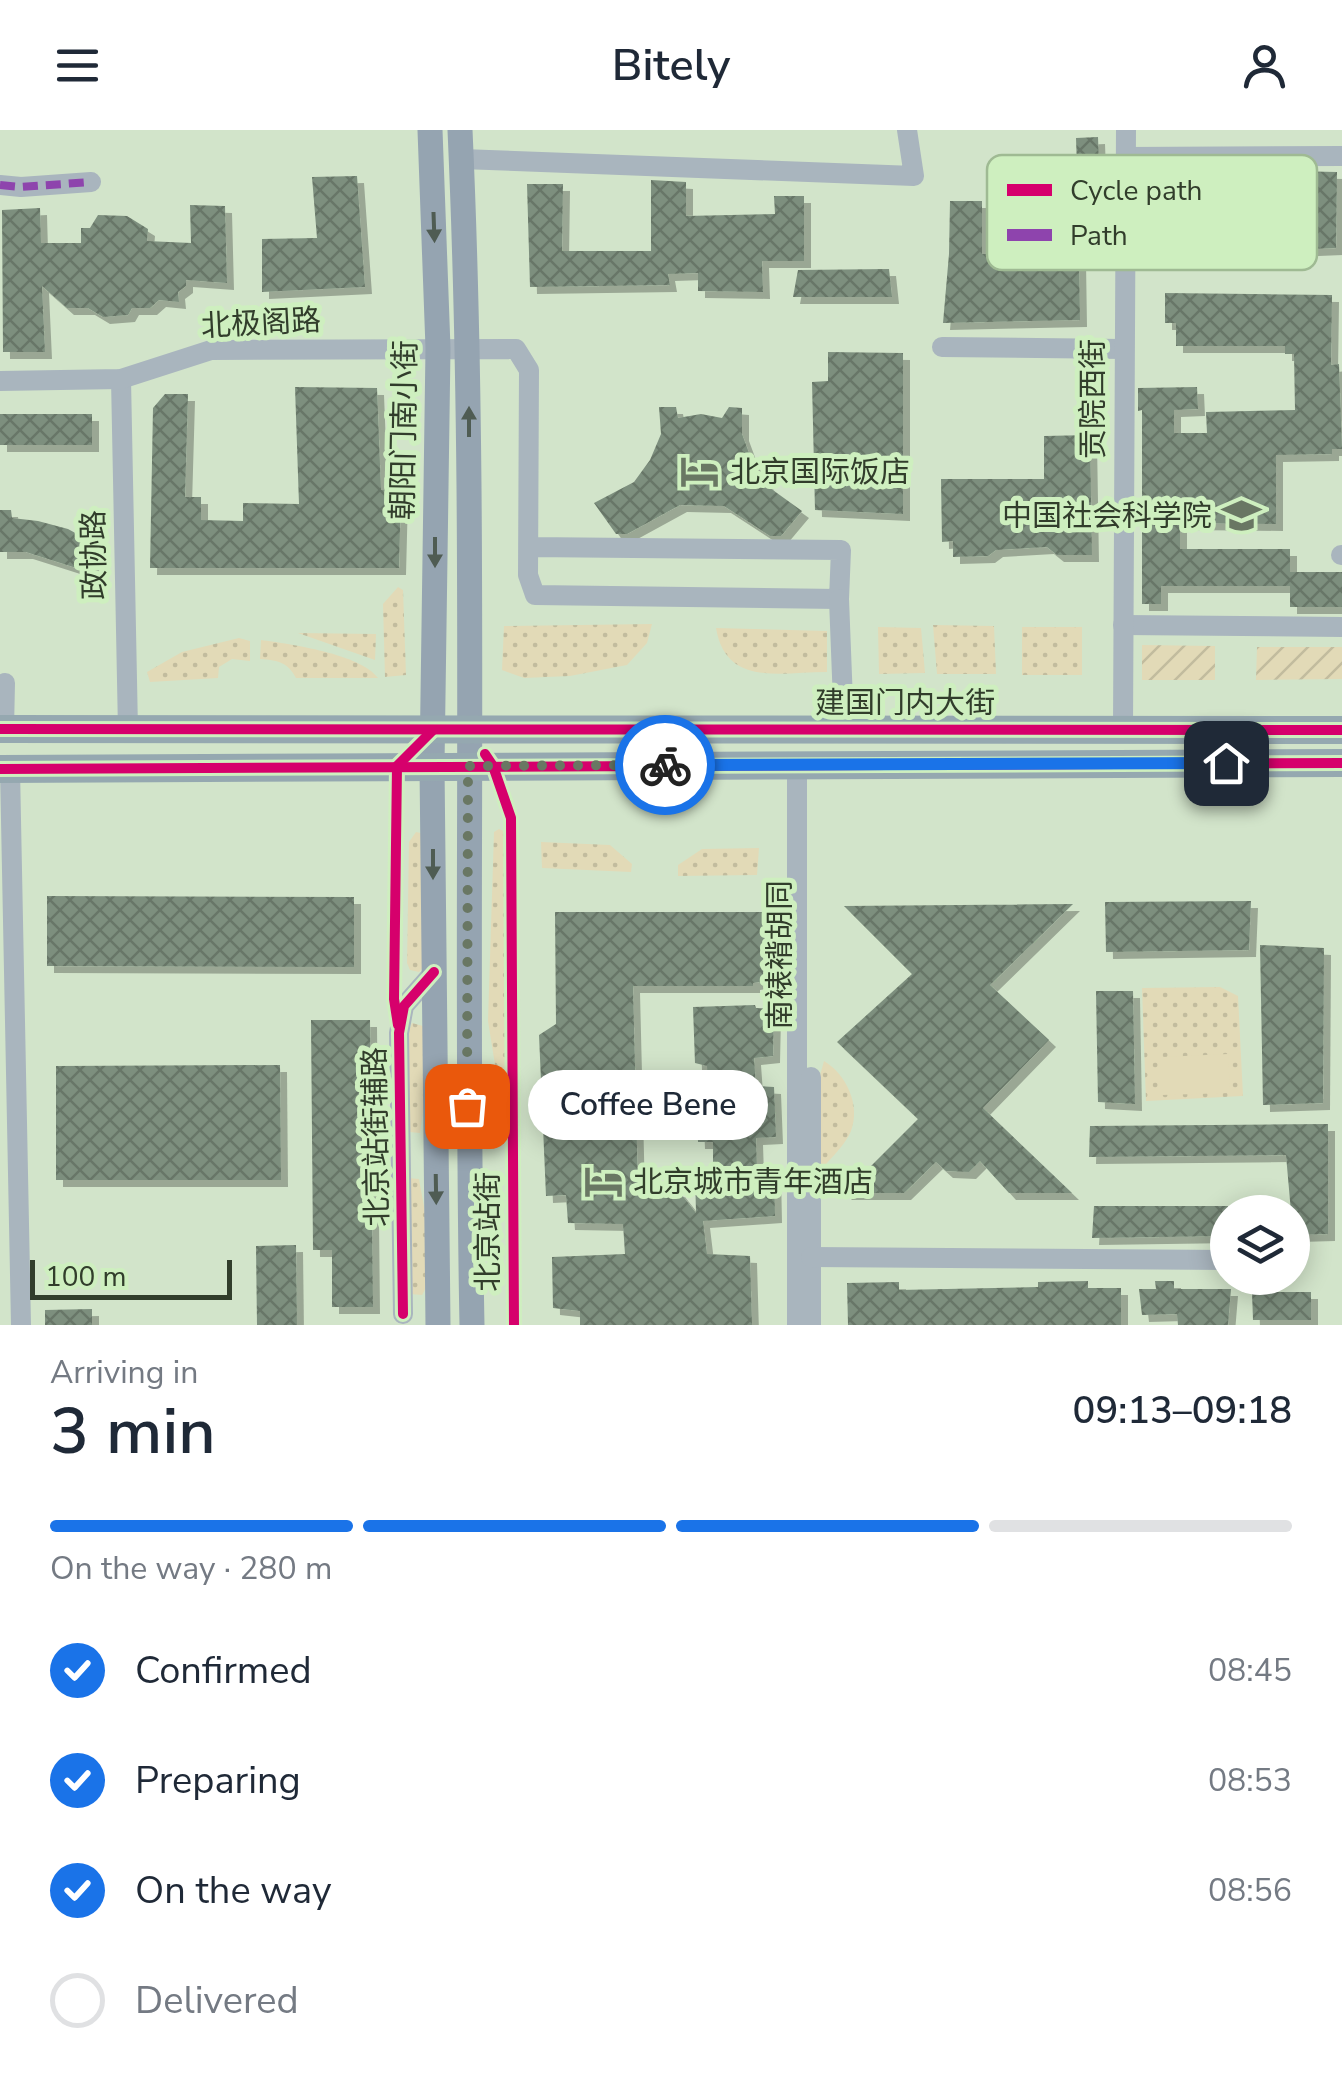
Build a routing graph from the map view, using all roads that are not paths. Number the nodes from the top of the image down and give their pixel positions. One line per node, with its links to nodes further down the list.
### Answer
1 (430, 130): 8 (main road, 朝阳门南小街, one-way to 8)
2 (460, 130): 4 (main road)
3 (907, 130): 4 (street)
4 (461, 160): 9 (main road)
5 (91, 182): 6 (street)
6 (0, 185)
7 (1124, 270): 11 (street, 贡院西街)
8 (438, 348): 9 (street, 北极阁路); 12 (street, 北极阁路); 23 (main road, 朝阳门南小街, one-way to 23)
9 (469, 348): 14 (street, 北极阁路); 24 (main road, one-way to 9)
10 (942, 348): 11 (street)
11 (1123, 348): 16 (street, 贡院西街)
12 (121, 379): 13 (street, 北极阁路); 22 (street, 政协路)
13 (0, 381)
14 (530, 547): 15 (street); 15 (street)
15 (840, 599): 19 (street)
16 (1123, 625): 17 (street); 20 (street, 贡院西街)
17 (1342, 627)
18 (5, 683): 21 (street)
19 (844, 728): 20 (highway, 建国门内大街); 24 (highway, 建国门内大街)
20 (1124, 728): 25 (highway, 建国门内大街)
21 (2, 729): 22 (highway)
22 (128, 730): 23 (highway)
23 (434, 730): 24 (highway, 建国门内大街); 28 (main road, 朝阳门南小街)
24 (468, 730): 29 (main road, 北京站街)
25 (1342, 730)
26 (1342, 763): 27 (highway, 建国门内大街)
27 (804, 764): 29 (highway, 建国门内大街); 32 (street, 南裱褙胡同); 39 (street)
28 (432, 766): 29 (highway, 建国门内大街); 30 (highway); 31 (main road, 北京站街, one-way to 31)
29 (468, 766): 38 (main road, 北京站街)
30 (5, 769): 36 (street)
31 (434, 972): 34 (main road, 北京站街, one-way to 34); 35 (street, 北京站街辅路)
32 (811, 1257): 33 (street); 40 (street, 南裱褙胡同)
33 (1210, 1260)
34 (437, 1278): 35 (street); 37 (main road, 北京站街)
35 (401, 1320)
36 (22, 1325)
37 (438, 1325)
38 (472, 1325)
39 (797, 1325)
40 (811, 1325)

